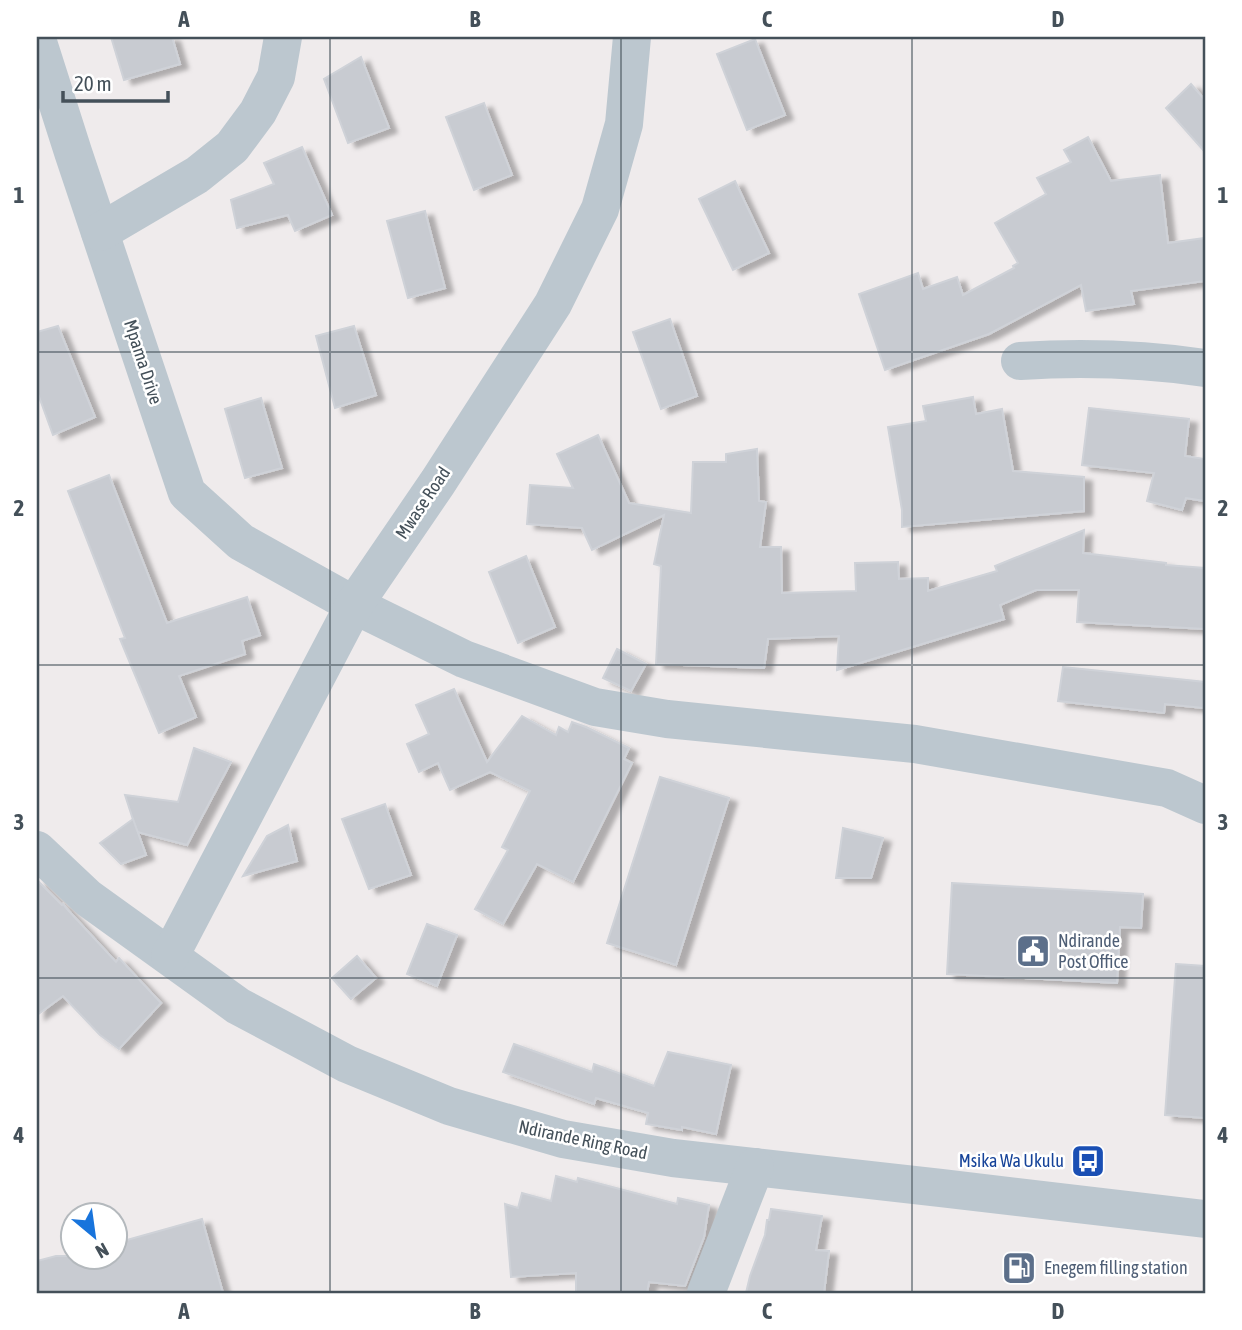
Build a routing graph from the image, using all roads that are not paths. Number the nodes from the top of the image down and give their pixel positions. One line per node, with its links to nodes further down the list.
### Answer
1 (283, 37): 4 (street)
2 (632, 37): 7 (street, Mwase Road)
3 (37, 39): 4 (street, Mpama Drive)
4 (100, 232): 7 (street, Mpama Drive)
5 (1020, 361): 6 (street)
6 (1205, 368)
7 (354, 605): 8 (street, Mpama Drive); 10 (street, Mwase Road)
8 (1205, 805)
9 (37, 849): 10 (street, Ndirande Ring Road)
10 (170, 956): 11 (street, Ndirande Ring Road)
11 (755, 1167): 12 (street, Ndirande Ring Road); 13 (street)
12 (1205, 1219)
13 (706, 1293)

